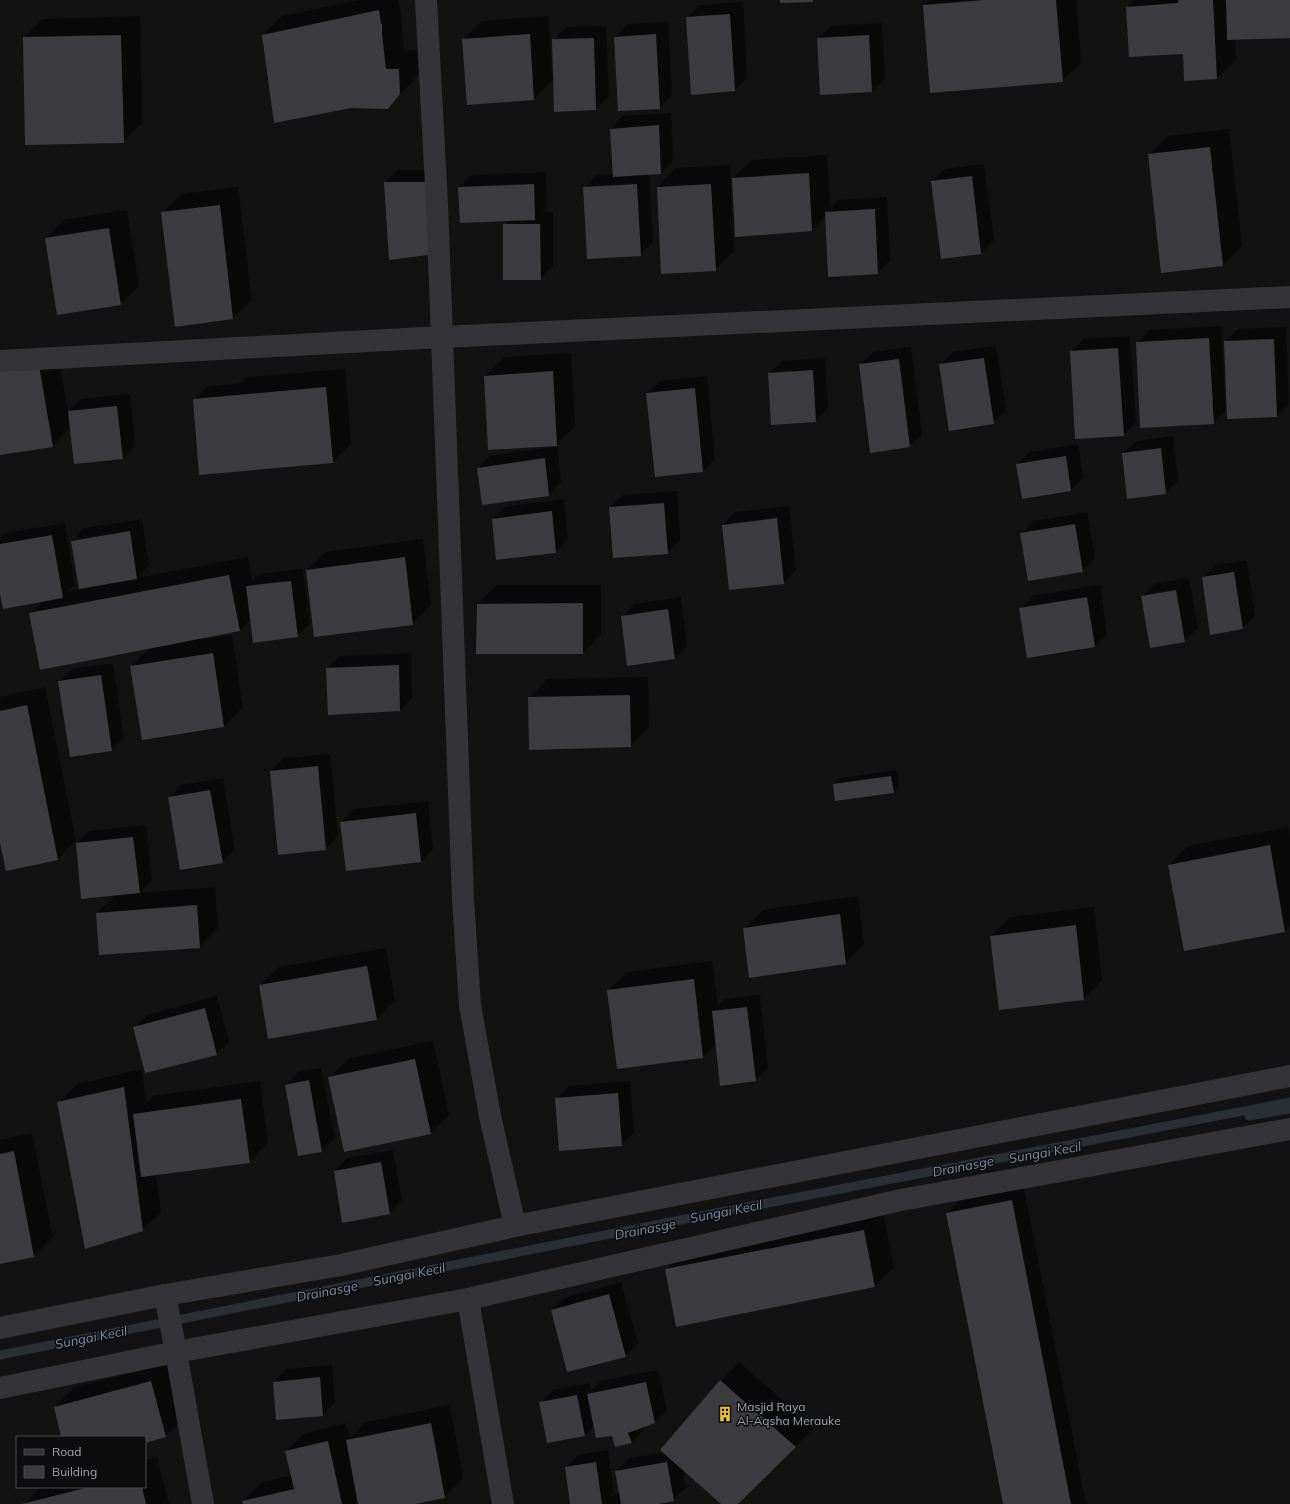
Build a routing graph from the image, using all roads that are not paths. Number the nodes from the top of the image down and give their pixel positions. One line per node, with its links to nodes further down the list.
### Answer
1 (426, 0): 3 (street)
2 (1290, 297): 3 (street)
3 (442, 337): 4 (street); 7 (street)
4 (0, 361)
5 (1290, 1076): 7 (street)
6 (1290, 1129): 8 (street)
7 (515, 1226): 9 (street)
8 (468, 1299): 11 (street); 14 (street)
9 (166, 1302): 10 (street); 11 (street)
10 (0, 1328)
11 (175, 1347): 12 (street); 13 (street)
12 (0, 1388)
13 (203, 1504)
14 (503, 1504)

